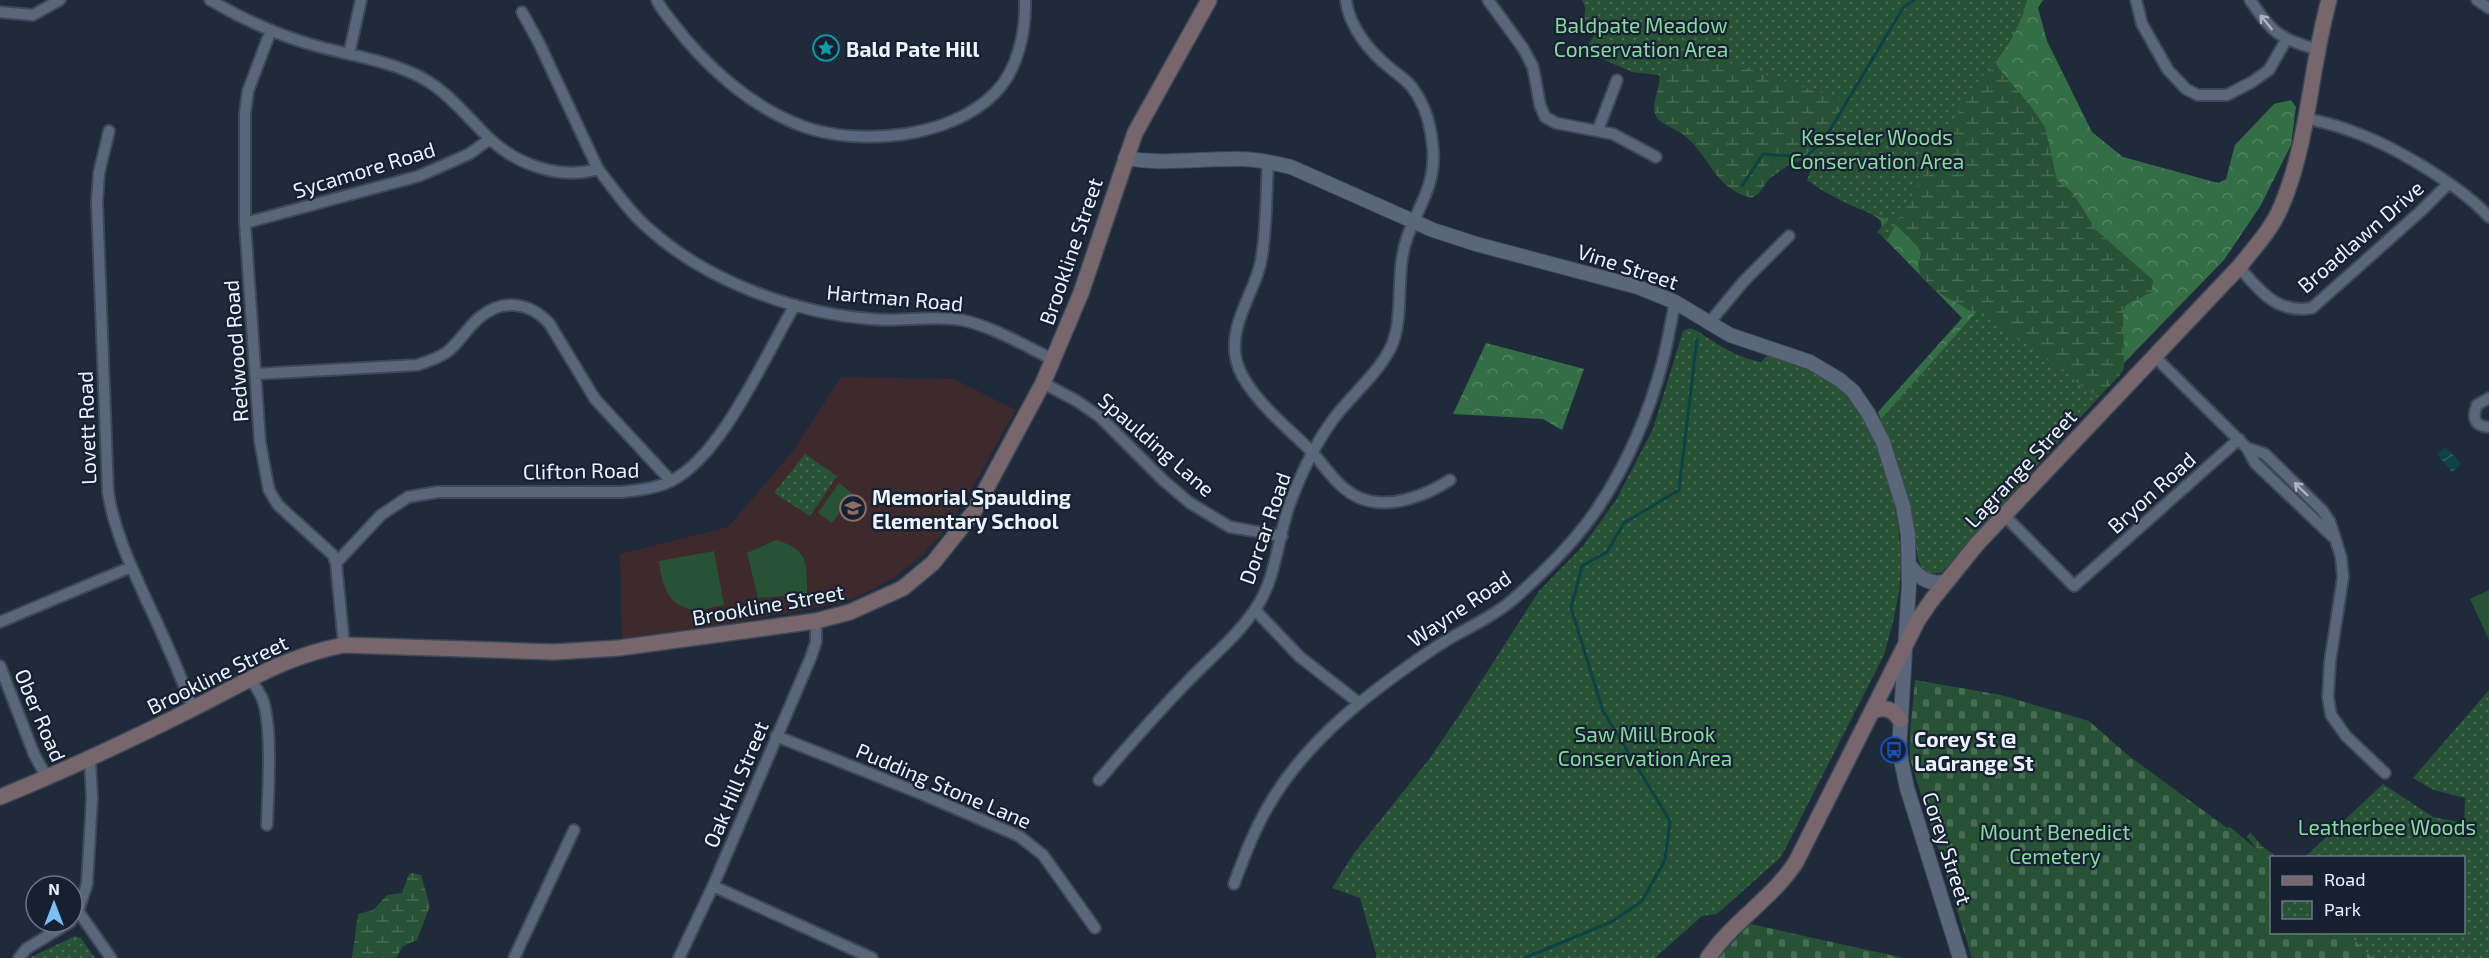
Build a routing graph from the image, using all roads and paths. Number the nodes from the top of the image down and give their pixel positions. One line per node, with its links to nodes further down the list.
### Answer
1 (60, 0): 14 (street)
2 (210, 0): 16 (street)
3 (362, 0): 19 (street)
4 (657, 0): 5 (street)
5 (1025, 0)
6 (1209, 0): 26 (main road, Brookline Street)
7 (1346, 0): 31 (street, Dorcar Road)
8 (1488, 0): 23 (street)
9 (2136, 0): 17 (street)
10 (2250, 0): 17 (street, one-way to 10)
11 (2328, 0): 18 (main road, Lagrange Street)
12 (2477, 0): 13 (street)
13 (2489, 8)
14 (0, 12)
15 (522, 12): 28 (street, Hartman Road)
16 (271, 30): 19 (street); 32 (street, Redwood Road)
17 (2286, 40): 18 (street)
18 (2318, 50): 21 (main road, Lagrange Street)
19 (349, 54): 24 (street)
20 (1617, 80): 23 (street)
21 (2306, 118): 29 (street); 34 (main road, Lagrange Street)
22 (109, 130): 52 (street, Lovett Road)
23 (1598, 130): 25 (street)
24 (490, 139): 28 (street); 32 (street, Sycamore Road)
25 (1656, 157)
26 (1125, 158): 27 (street, Vine Street); 39 (main road, Brookline Street)
27 (1268, 161): 31 (street, Vine Street); 45 (street)
28 (598, 169): 36 (street, Hartman Road)
29 (2448, 184): 30 (street); 34 (street, Broadlawn Drive)
30 (2489, 217)
31 (1413, 222): 35 (street, Vine Street); 45 (street, Dorcar Road)
32 (246, 223): 40 (street, Redwood Road)
33 (1789, 236): 37 (street)
34 (2239, 267): 38 (main road, Lagrange Street)
35 (1675, 302): 37 (street, Vine Street); 61 (street, Wayne Road)
36 (795, 305): 39 (street, Hartman Road); 47 (street, Clifton Road)
37 (1709, 323): 51 (street, Vine Street)
38 (2154, 356): 44 (street); 48 (main road, Lagrange Street)
39 (1054, 360): 41 (main road, Brookline Street)
40 (255, 374): 47 (street); 50 (street, Redwood Road)
41 (1043, 382): 49 (street, Spaulding Lane); 55 (main road, Brookline Street)
42 (2489, 398): 43 (street)
43 (2489, 427)
44 (2239, 439): 48 (street, Bryon Road); 67 (street)
45 (1313, 454): 46 (street); 49 (street, Dorcar Road)
46 (1450, 480)
47 (671, 481): 50 (street, Clifton Road)
48 (2004, 516): 53 (main road, Lagrange Street)
49 (1282, 536): 54 (street, Dorcar Road)
50 (336, 563): 58 (street)
51 (1909, 564): 53 (street); 57 (street, Vine Street)
52 (131, 567): 56 (street); 62 (street, Lovett Road)
53 (1947, 581): 57 (main road, Lagrange Street)
54 (1255, 610): 61 (street); 69 (street, Dorcar Road)
55 (816, 621): 58 (main road, Brookline Street); 65 (street, Oak Hill Street)
56 (0, 622)
57 (1906, 643): 63 (main road, Lagrange Street); 64 (street, Corey Street)
58 (344, 645): 60 (main road, Brookline Street)
59 (0, 666): 68 (street, Ober Road)
60 (250, 678): 62 (main road, Brookline Street); 71 (street)
61 (1359, 703): 73 (street, Wayne Road)
62 (193, 709): 66 (main road, Brookline Street)
63 (1873, 711): 64 (main road); 84 (main road, Lagrange Street)
64 (1900, 720): 85 (street, Corey Street)
65 (776, 736): 74 (street, Oak Hill Street); 76 (street, Pudding Stone Lane)
66 (90, 759): 68 (main road, Brookline Street); 75 (street)
67 (2385, 773)
68 (47, 778): 70 (main road, Brookline Street)
69 (1099, 780)
70 (0, 797)
71 (267, 825)
72 (574, 831): 81 (street)
73 (1234, 884)
74 (713, 886): 82 (street, Oak Hill Street); 83 (street)
75 (84, 891)
76 (1095, 928)
77 (84, 929): 80 (street)
78 (48, 934): 79 (street)
79 (19, 958)
80 (111, 958)
81 (514, 958)
82 (679, 958)
83 (872, 958)
84 (1708, 958)
85 (1960, 958)

